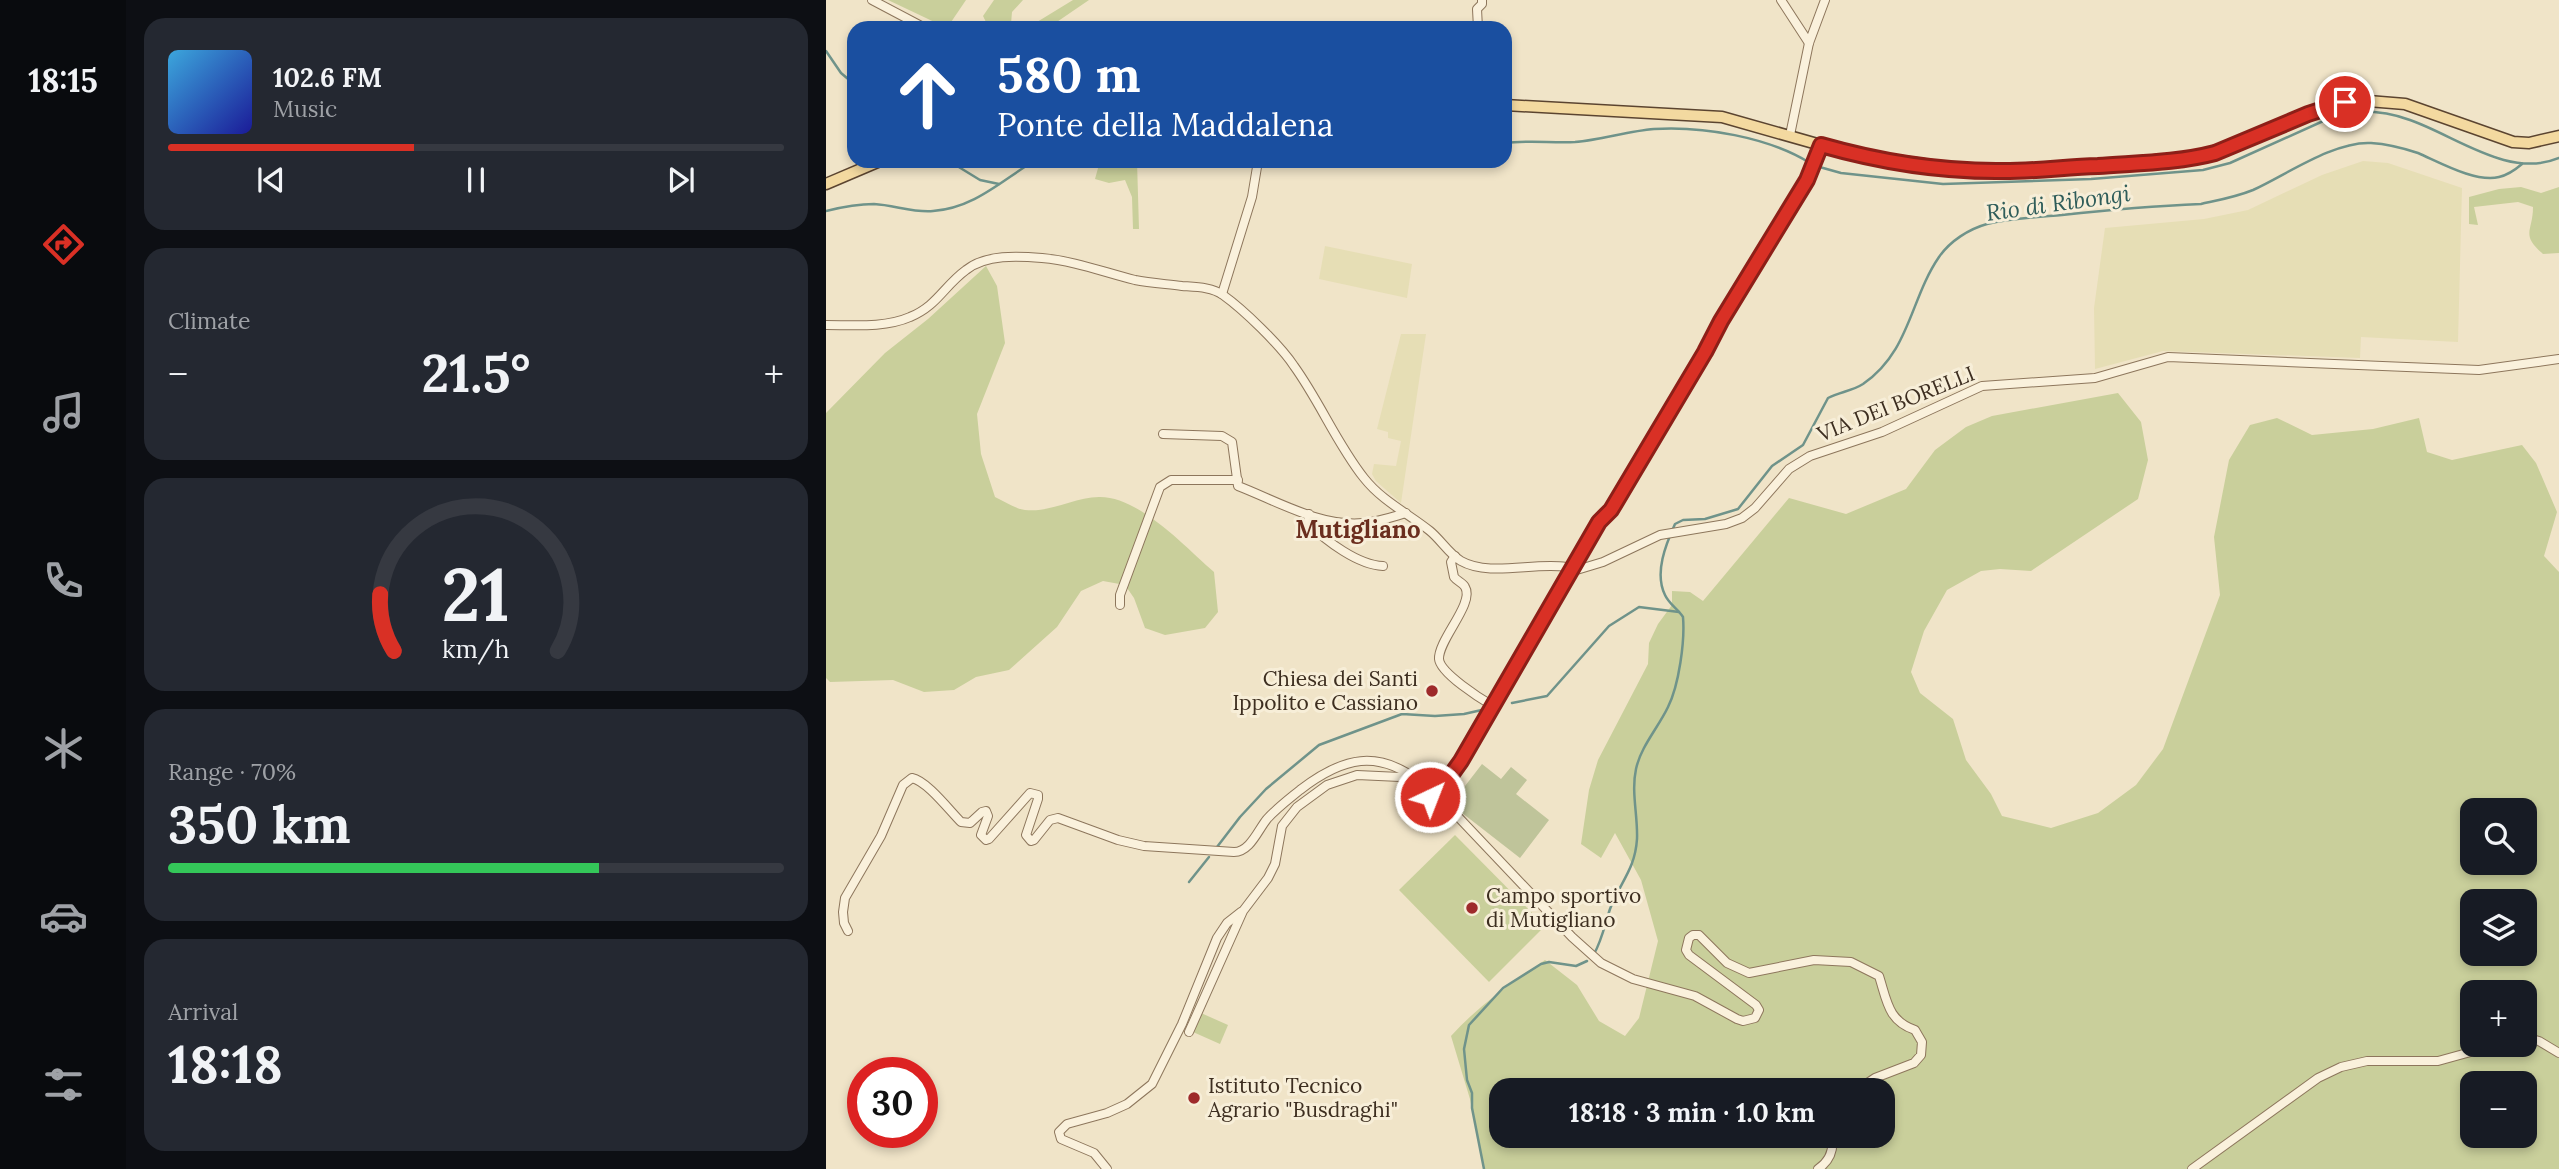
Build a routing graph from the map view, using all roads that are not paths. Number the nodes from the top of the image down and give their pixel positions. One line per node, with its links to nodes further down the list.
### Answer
1 (872, 0): 5 (street)
2 (1482, 0): 6 (street)
3 (1782, 0): 7 (street)
4 (1825, 0): 7 (street)
5 (912, 21)
6 (1478, 21)
7 (1809, 43): 9 (street)
8 (1512, 105): 9 (main road)
9 (1790, 135): 11 (main road)
10 (2559, 136): 11 (main road)
11 (1819, 150): 24 (street)
12 (864, 168): 14 (main road)
13 (1257, 168): 15 (street)
14 (826, 184)
15 (1222, 294): 16 (street); 20 (street)
16 (826, 325)
17 (2559, 359): 24 (street, VIA DEI BORELLI)
18 (1163, 434): 19 (street)
19 (1238, 480): 21 (street); 25 (street)
20 (1406, 513): 21 (street); 22 (street)
21 (1309, 514): 23 (street)
22 (1455, 556): 24 (street); 26 (street)
23 (1383, 566)
24 (1570, 572): 26 (street)
25 (1121, 605)
26 (1493, 706): 28 (street)
27 (1423, 784): 29 (street); 31 (street); 32 (street)
28 (1441, 789): 29 (street); 30 (street)
29 (1431, 792): 30 (street)
30 (1444, 802): 37 (street)
31 (1243, 911): 33 (street); 39 (street)
32 (848, 931)
33 (1189, 1032)
34 (2537, 1040): 35 (street)
35 (2559, 1053)
36 (2460, 1055): 41 (street)
37 (1875, 1078)
38 (1833, 1148): 40 (street)
39 (1107, 1169)
40 (1818, 1169)
41 (2192, 1169)

